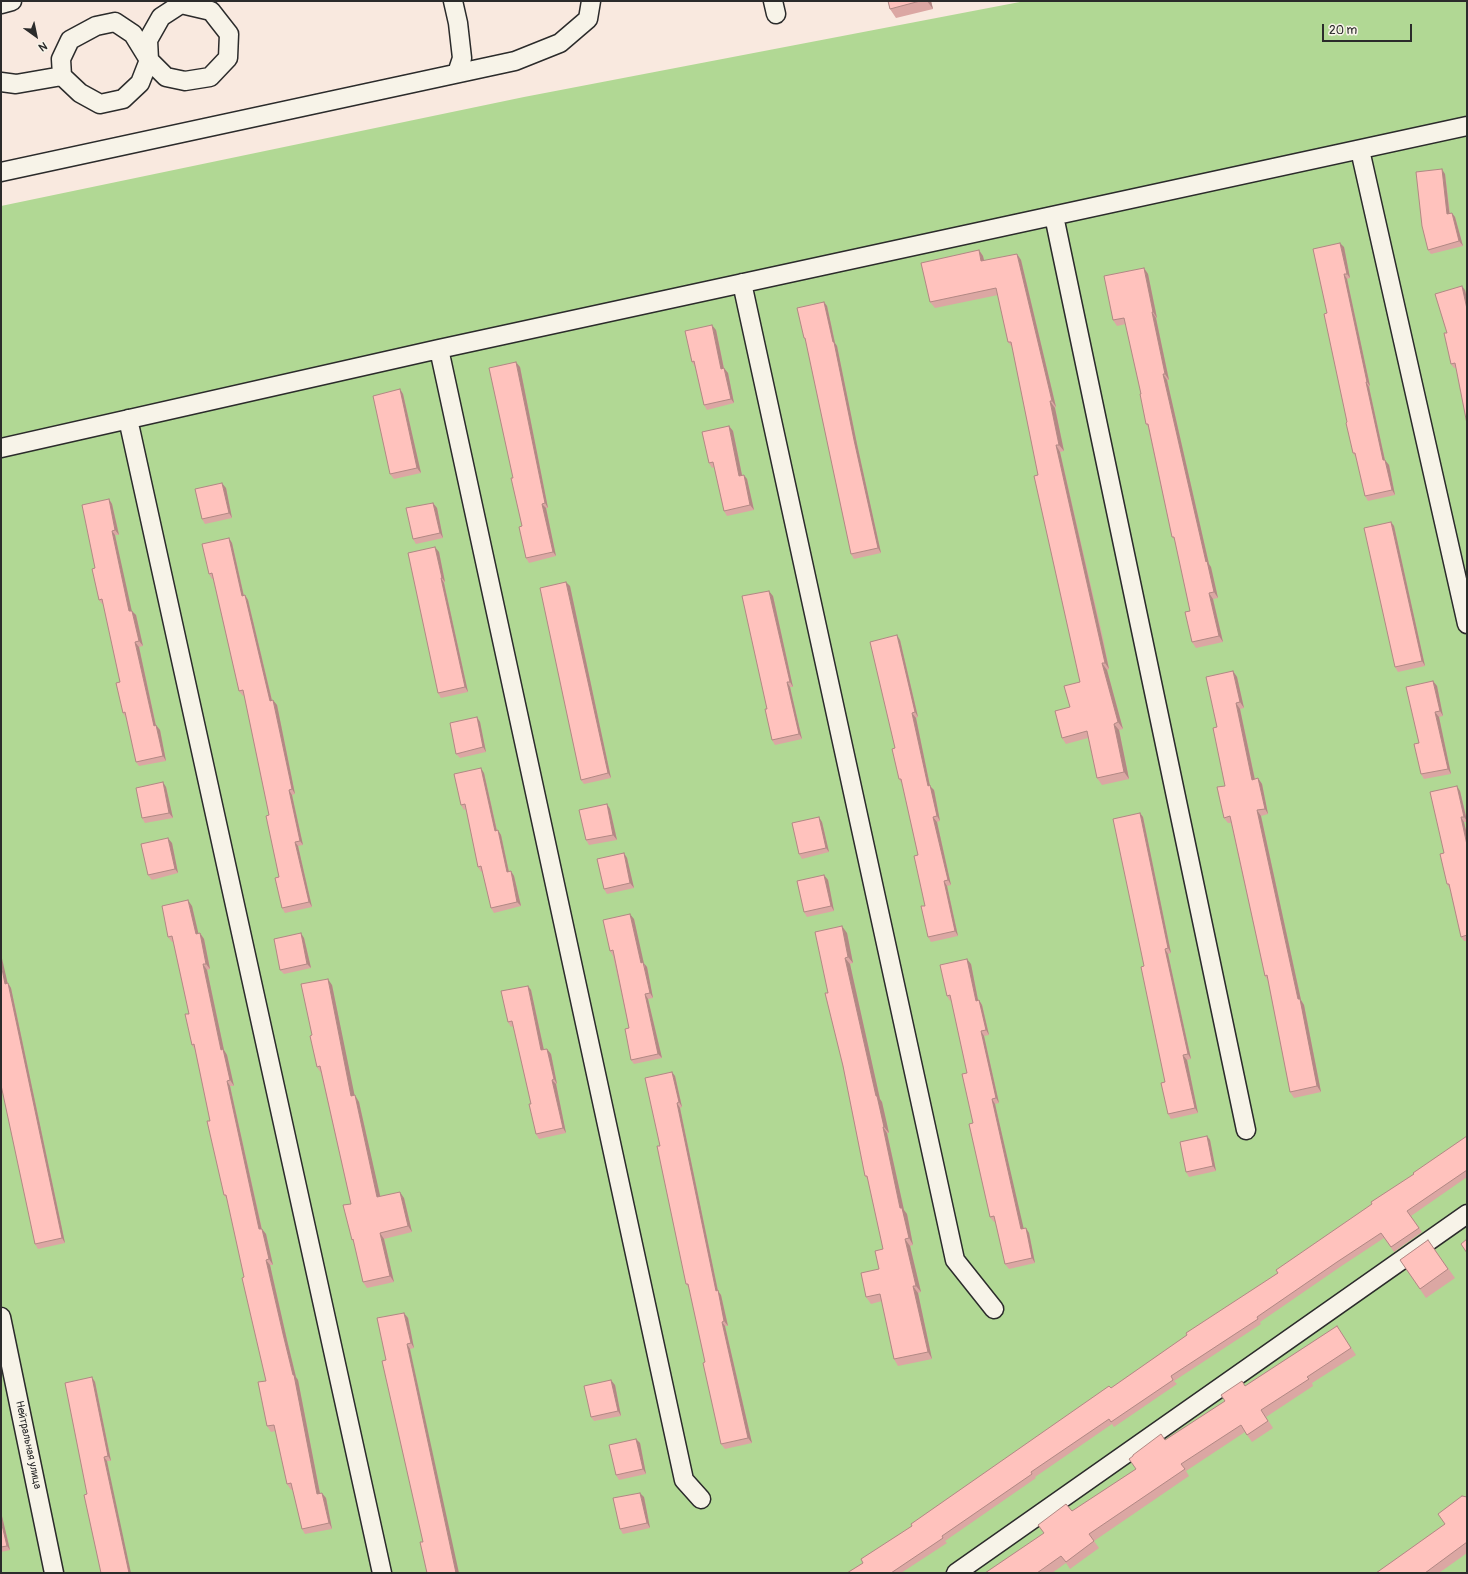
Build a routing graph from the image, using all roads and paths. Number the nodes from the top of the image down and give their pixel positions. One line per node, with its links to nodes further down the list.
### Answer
1 (12, 1): 4 (lane)
2 (453, 1): 6 (lane)
3 (591, 1): 6 (lane)
4 (1, 4)
5 (149, 60): 5 (lane); 7 (lane); 7 (lane)
6 (457, 73): 11 (lane)
7 (62, 76): 8 (lane)
8 (1, 82)
9 (1467, 126): 10 (lane)
10 (1360, 150): 12 (lane); 17 (lane)
11 (1, 172)
12 (1054, 216): 13 (lane); 18 (lane)
13 (742, 283): 14 (lane); 20 (lane)
14 (439, 349): 15 (lane); 22 (lane)
15 (128, 419): 16 (lane); 24 (lane)
16 (1, 448)
17 (1467, 624)
18 (1246, 1130)
19 (1467, 1214): 25 (lane)
20 (994, 1309)
21 (1, 1317): 23 (lane, Нейтральная улица)
22 (701, 1500)
23 (54, 1573)
24 (382, 1573)
25 (956, 1573)

